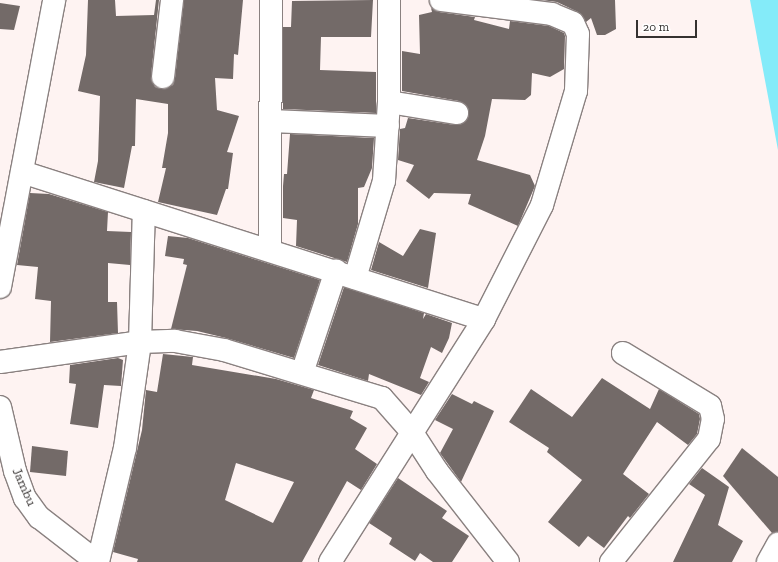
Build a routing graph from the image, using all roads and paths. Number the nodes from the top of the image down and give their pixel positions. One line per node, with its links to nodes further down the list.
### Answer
1 (54, 0): 11 (street)
2 (172, 0): 6 (street)
3 (272, 0): 9 (street)
4 (389, 0): 7 (street)
5 (442, 0): 16 (street)
6 (163, 77)
7 (389, 102): 8 (street); 10 (street)
8 (457, 113)
9 (271, 121): 10 (street); 13 (street)
10 (388, 126): 14 (street)
11 (22, 172): 12 (street); 15 (street)
12 (144, 211): 13 (street); 17 (street)
13 (270, 250): 14 (street)
14 (346, 274): 16 (street); 20 (street)
15 (0, 287)
16 (484, 319): 22 (street)
17 (140, 342): 19 (street); 20 (street); 24 (street)
18 (623, 353): 27 (street)
19 (0, 362)
20 (302, 373): 22 (street)
21 (0, 407): 24 (street, Jambu)
22 (411, 431): 25 (street); 26 (street)
23 (778, 544): 28 (street)
24 (98, 562)
25 (330, 562)
26 (508, 562)
27 (611, 562)
28 (768, 562)

